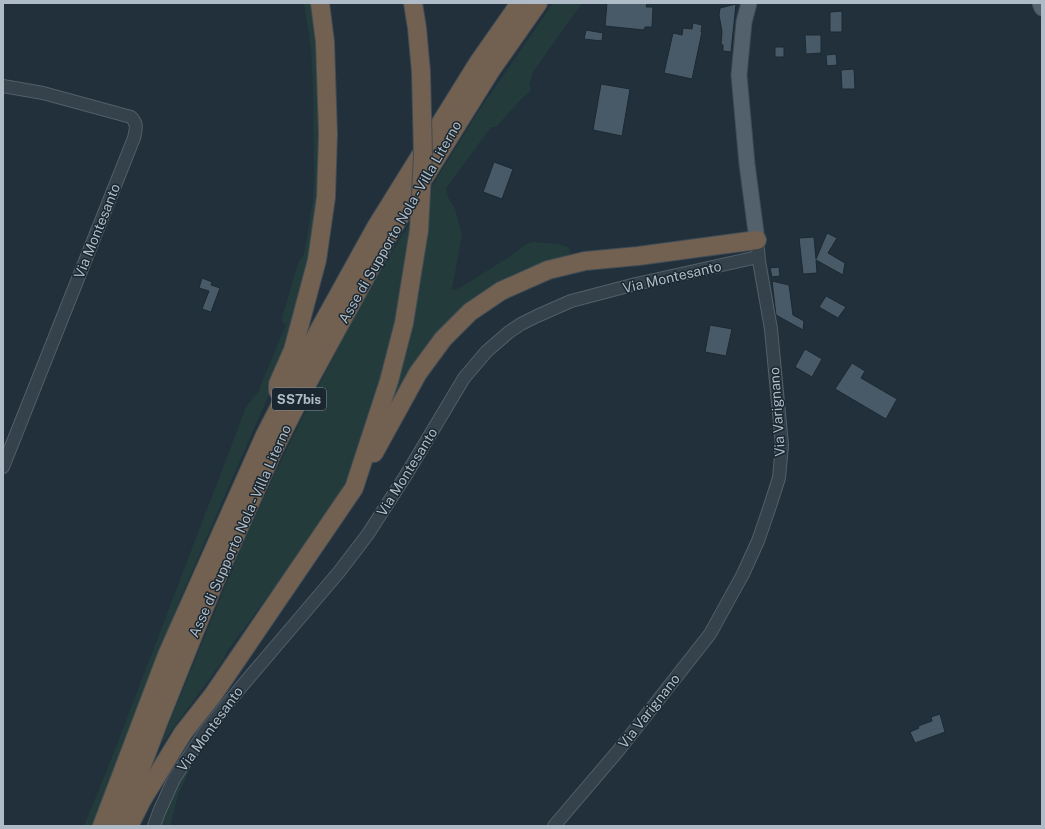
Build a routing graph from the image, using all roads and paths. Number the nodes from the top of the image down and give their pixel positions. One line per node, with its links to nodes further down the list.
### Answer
1 (320, 3): 11 (highway)
2 (413, 3): 13 (highway, bridge)
3 (520, 3): 11 (highway, Asse di Supporto Nola - Villa Literno / SS7bis)
4 (538, 3): 15 (highway, Asse di Supporto Nola - Villa Literno / SS7bis)
5 (749, 3): 9 (main road, Via Varignano)
6 (1040, 3): 7 (main road)
7 (1042, 8)
8 (3, 86): 12 (street, Via Montesanto)
9 (756, 240): 10 (street, Via Varignano); 13 (highway)
10 (758, 257): 17 (street, Via Montesanto); 18 (street, Via Varignano)
11 (274, 416): 14 (highway, Asse di Supporto Nola - Villa Literno / SS7bis)
12 (3, 467)
13 (354, 488): 16 (highway)
14 (102, 826)
15 (119, 826)
16 (129, 826)
17 (154, 826)
18 (554, 826)

